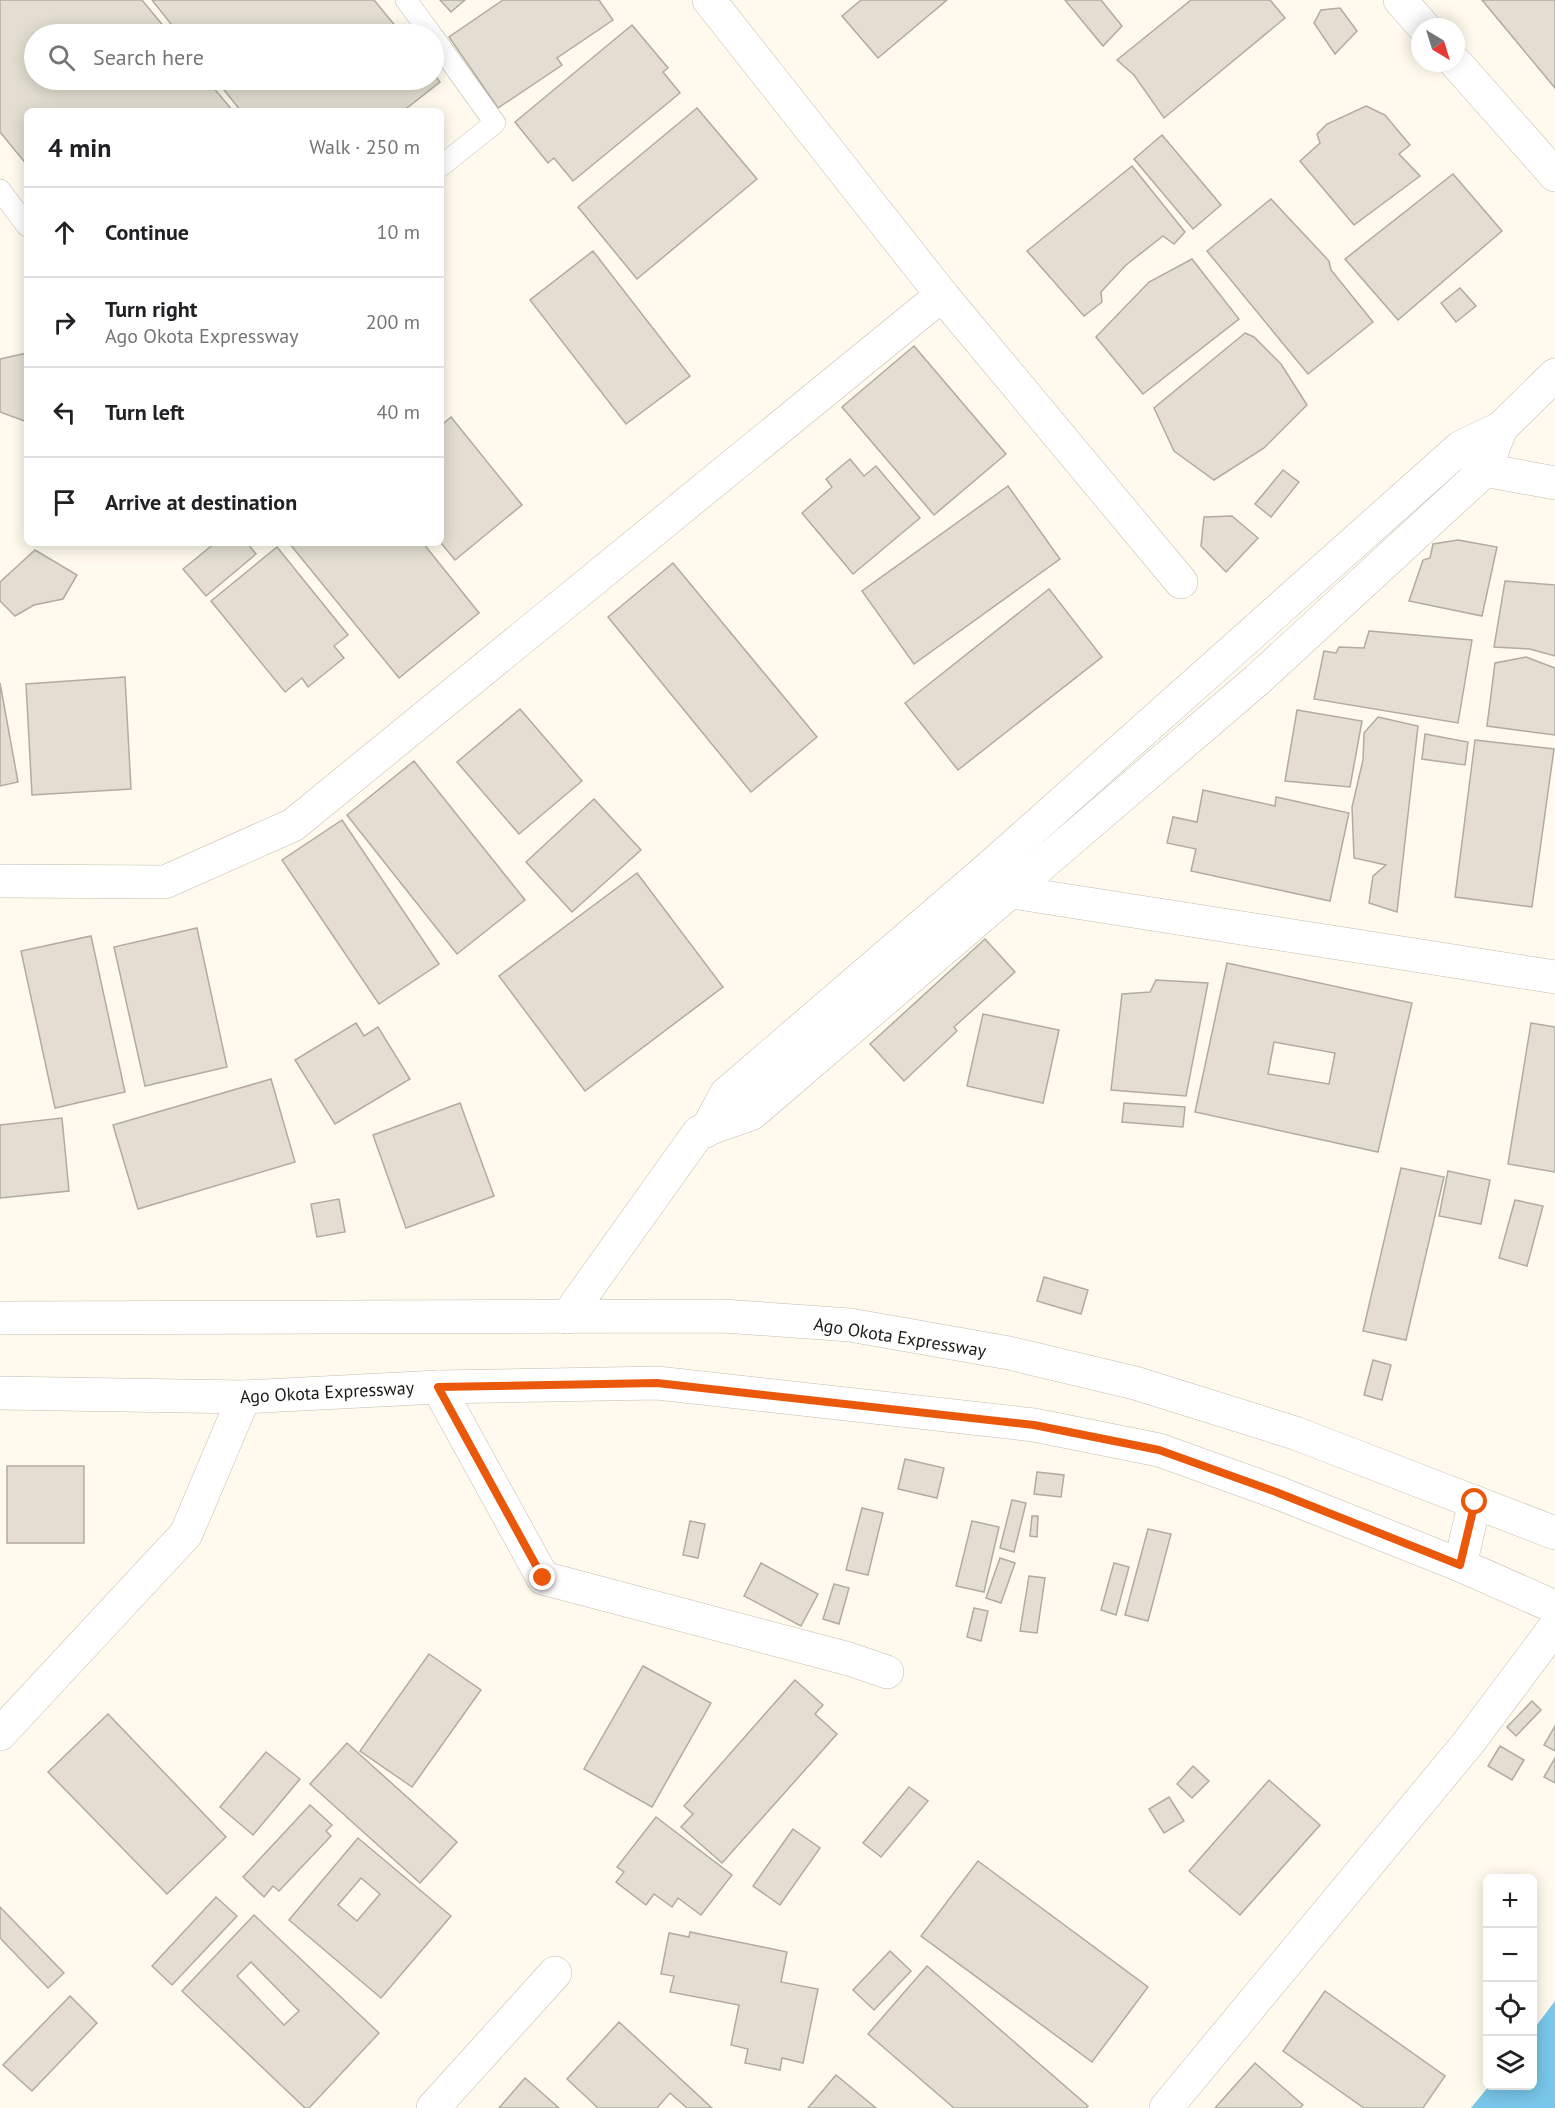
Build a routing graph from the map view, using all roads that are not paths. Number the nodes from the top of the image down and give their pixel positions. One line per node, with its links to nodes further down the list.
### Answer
1 (406, 0): 5 (lane)
2 (709, 0): 12 (street)
3 (1400, 0): 4 (street)
4 (1416, 18)
5 (424, 24)
6 (444, 52): 8 (lane)
7 (1464, 72): 9 (street)
8 (444, 164)
9 (1555, 175)
10 (0, 190): 11 (lane)
11 (24, 222)
12 (942, 295): 18 (street); 20 (street)
13 (1555, 375): 14 (street)
14 (1502, 428): 15 (street); 16 (street)
15 (1461, 447): 16 (street); 19 (street)
16 (1485, 470): 17 (street); 21 (street)
17 (1555, 483)
18 (1180, 582)
19 (990, 867): 21 (street); 23 (street)
20 (0, 881)
21 (1012, 892): 22 (street); 23 (street)
22 (1555, 977)
23 (706, 1131): 24 (street)
24 (567, 1317): 25 (street, Ago Okota Expressway); 29 (street, Ago Okota Expressway)
25 (0, 1318)
26 (438, 1387): 28 (street, Ago Okota Expressway); 31 (street, Ago Okota Expressway); 34 (street)
27 (0, 1393): 28 (street, Ago Okota Expressway)
28 (244, 1397): 35 (street)
29 (1475, 1502): 30 (street, Ago Okota Expressway); 31 (street)
30 (1555, 1533)
31 (1460, 1565): 32 (street, Ago Okota Expressway)
32 (1555, 1606)
33 (1555, 1627): 38 (street)
34 (886, 1672)
35 (0, 1734)
36 (555, 1973): 37 (street)
37 (433, 2108)
38 (1166, 2108)

